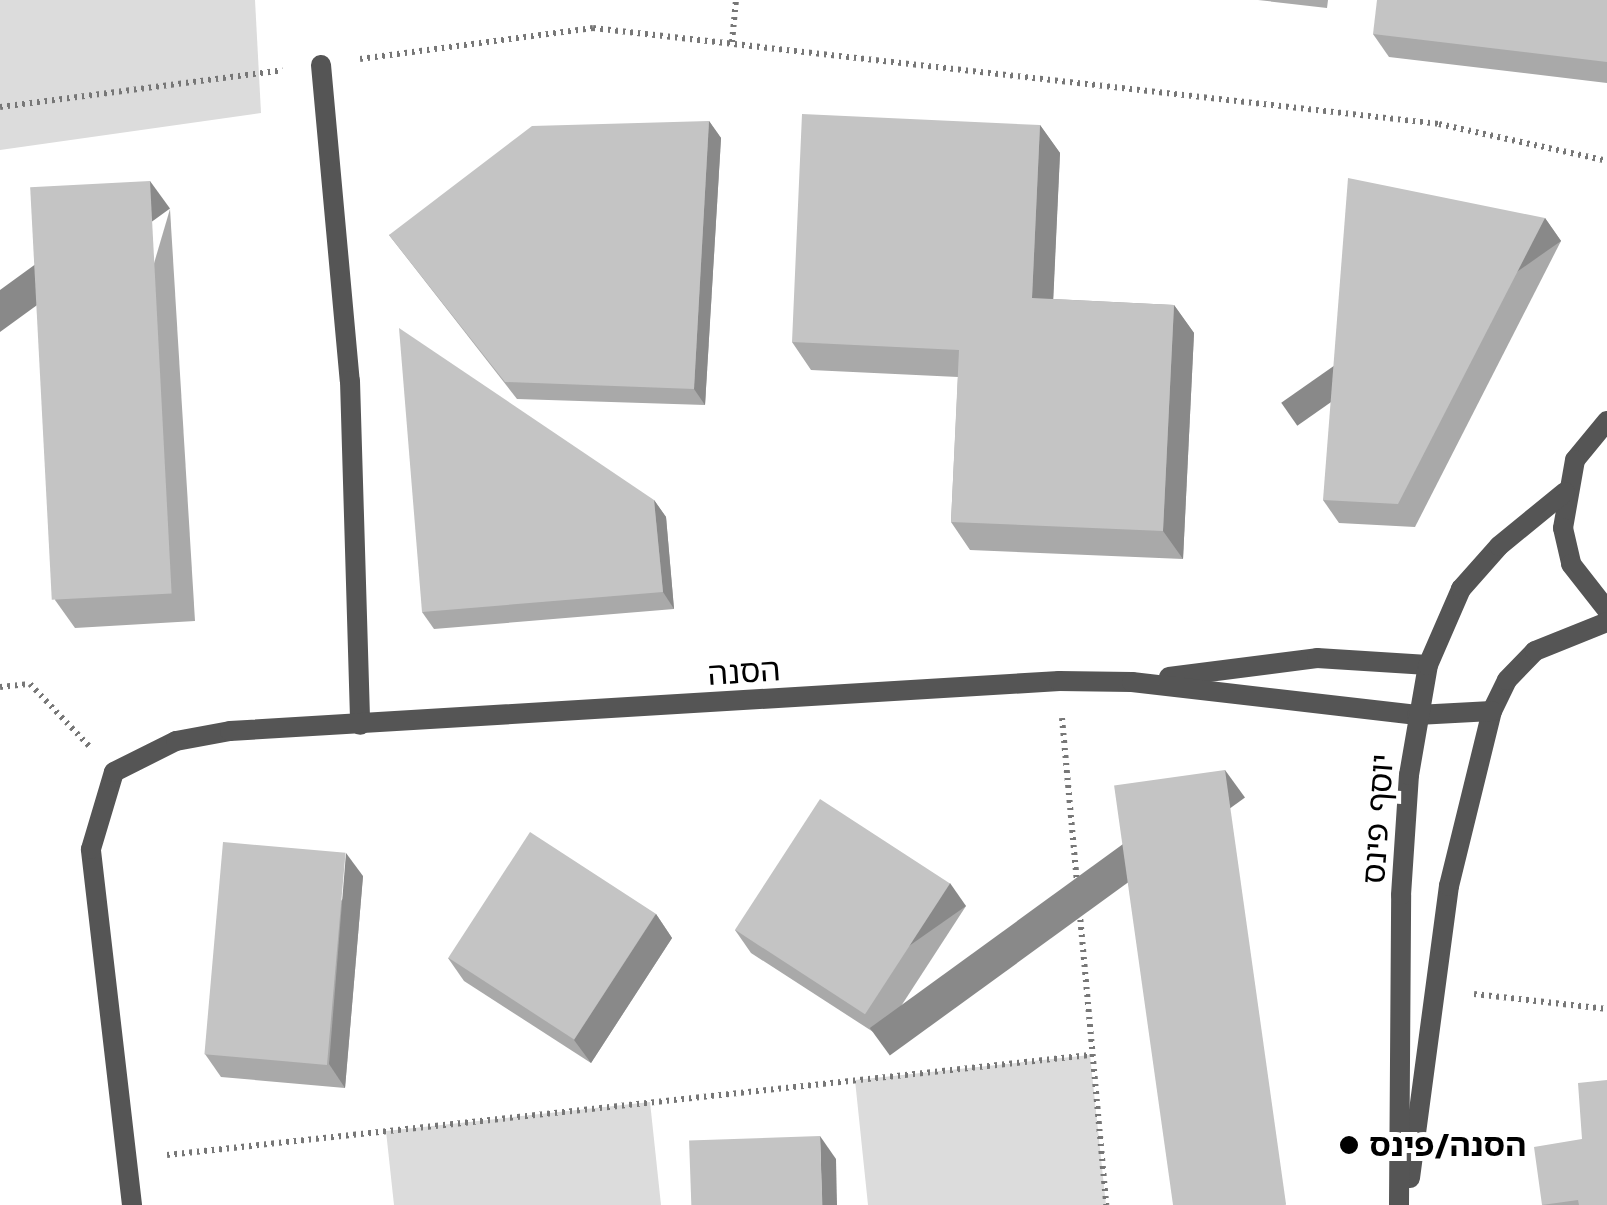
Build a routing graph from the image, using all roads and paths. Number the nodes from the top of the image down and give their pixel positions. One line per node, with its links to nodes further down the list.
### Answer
1 (736, 0): 2 (path)
2 (732, 42): 3 (path); 5 (path)
3 (321, 65): 4 (path); 16 (street)
4 (0, 107)
5 (1607, 161)
6 (1607, 421): 7 (street)
7 (1565, 492): 8 (street); 10 (street, יוסף פינס)
8 (1607, 610)
9 (1607, 622): 14 (street)
10 (1428, 666): 12 (street, הסנה); 15 (street, יוסף פינס)
11 (1059, 681): 12 (street, הסנה); 16 (street, הסנה); 20 (path)
12 (1132, 682): 15 (street, הסנה)
13 (0, 687): 17 (path)
14 (1492, 711): 15 (street, הסנה); 18 (street)
15 (1417, 715): 24 (street, יוסף פינס)
16 (360, 725): 17 (street, הסנה)
17 (114, 772): 21 (street)
18 (1431, 989): 19 (path); 25 (street)
19 (1607, 1008)
20 (1090, 1055): 21 (path); 23 (path)
21 (126, 1160): 22 (street)
22 (132, 1205)
23 (1106, 1205)
24 (1399, 1205)
25 (1408, 1205)

